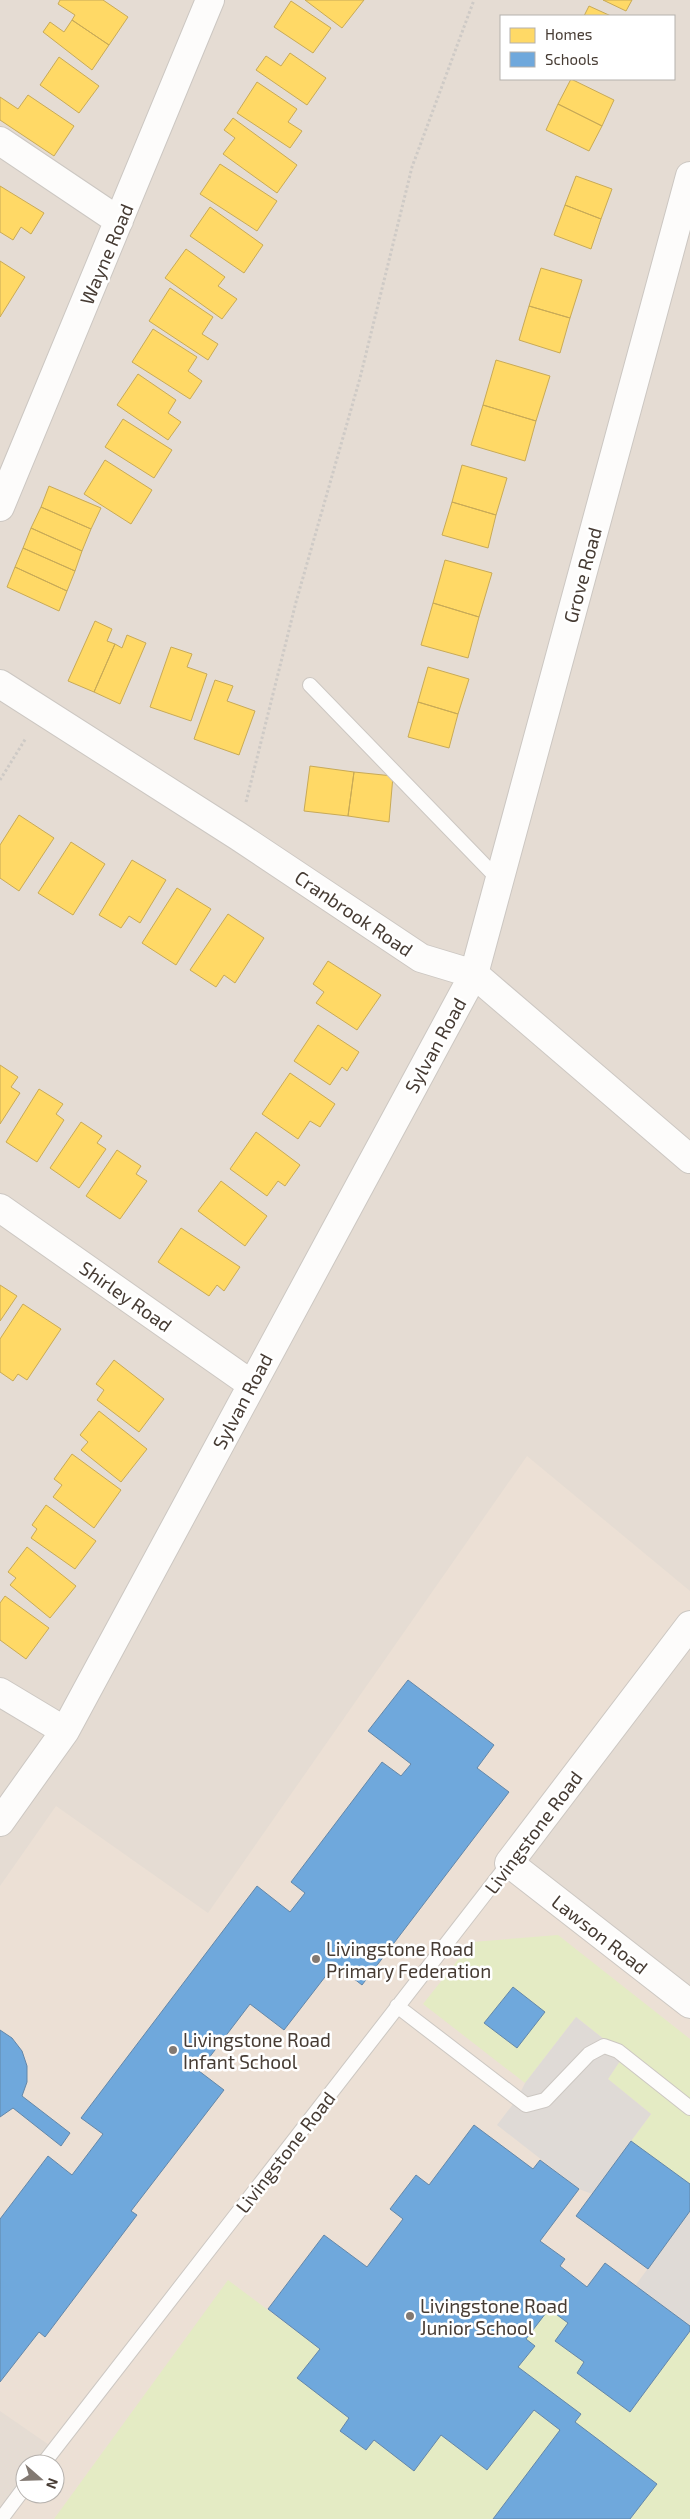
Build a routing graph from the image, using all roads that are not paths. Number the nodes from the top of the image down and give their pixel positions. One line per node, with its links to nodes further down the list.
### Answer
1 (210, 0): 4 (street, Wayne Road)
2 (0, 142): 4 (street)
3 (690, 176): 8 (street, Grove Road)
4 (119, 221): 5 (street, Wayne Road)
5 (0, 507)
6 (0, 684): 9 (street, Cranbrook Road)
7 (310, 685): 8 (lane)
8 (499, 880): 9 (street, Grove Road)
9 (474, 974): 10 (street, Cranbrook Road); 12 (street, Sylvan Road)
10 (690, 1159)
11 (0, 1208): 12 (street, Shirley Road)
12 (251, 1384): 15 (street, Sylvan Road)
13 (690, 1626): 17 (street, Livingstone Road)
14 (0, 1692): 15 (street)
15 (65, 1731): 16 (street, Sylvan Road)
16 (0, 1822)
17 (509, 1863): 18 (street, Lawson Road); 19 (lane, Livingstone Road)
18 (690, 2004)
19 (397, 2006): 20 (lane); 21 (lane, Livingstone Road)
20 (690, 2108)
21 (51, 2454)
22 (15, 2500): 23 (lane)
23 (0, 2519)

